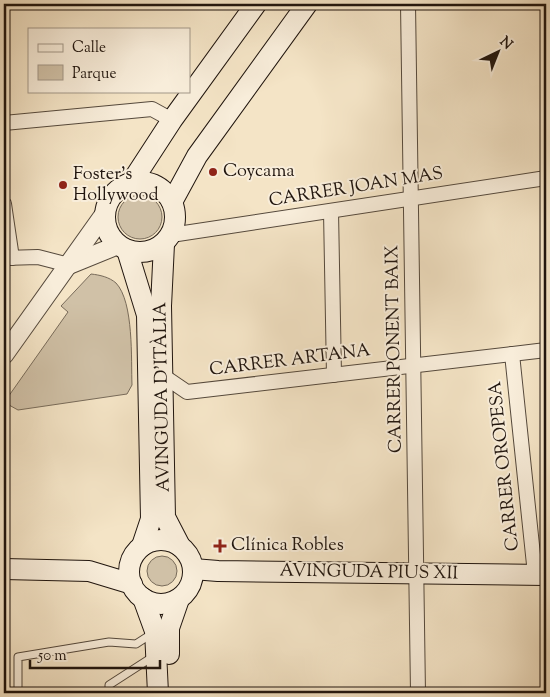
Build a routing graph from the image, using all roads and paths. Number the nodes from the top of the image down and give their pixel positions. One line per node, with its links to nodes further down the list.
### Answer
1 (256, 4): 4 (main road)
2 (307, 4): 9 (main road)
3 (408, 4): 8 (street, CARRER PONENT BAIX)
4 (172, 120): 5 (street); 7 (main road)
5 (4, 123)
6 (546, 178): 8 (street, CARRER JOAN MAS)
7 (131, 183): 9 (main road); 12 (main road)
8 (411, 199): 11 (street, CARRER JOAN MAS); 20 (street, CARRER PONENT BAIX)
9 (172, 202): 13 (main road)
10 (4, 204): 15 (street)
11 (331, 211): 13 (street, CARRER JOAN MAS); 22 (street)
12 (105, 213): 14 (main road); 16 (street)
13 (167, 239): 14 (main road); 21 (main road, AVINGUDA D'ITÀLIA)
14 (123, 247): 16 (street); 24 (main road, AVINGUDA D'ITÀLIA)
15 (8, 258): 16 (street)
16 (69, 265): 19 (street)
17 (546, 350): 18 (street, CARRER ARTANA)
18 (512, 354): 20 (street, CARRER ARTANA); 29 (street, CARRER OROPESA)
19 (4, 355)
20 (414, 365): 22 (street, CARRER ARTANA); 28 (street, CARRER PONENT BAIX)
21 (162, 375): 22 (street, CARRER ARTANA); 23 (main road, AVINGUDA D'ITÀLIA)
22 (334, 375)
23 (180, 546): 24 (main road); 26 (main road)
24 (137, 552): 27 (main road); 30 (main road)
25 (4, 569): 27 (main road)
26 (193, 569): 28 (main road, AVINGUDA PIUS XII); 31 (main road)
27 (89, 571): 30 (main road)
28 (417, 574): 29 (main road, AVINGUDA PIUS XII); 38 (street, CARRER PONENT BAIX)
29 (541, 575)
30 (137, 591): 31 (main road); 32 (main road)
31 (179, 598): 37 (main road)
32 (156, 632): 33 (main road); 34 (lane)
33 (156, 654): 35 (lane); 36 (main road)
34 (18, 693)
35 (109, 693)
36 (158, 693)
37 (171, 693)
38 (418, 693)

